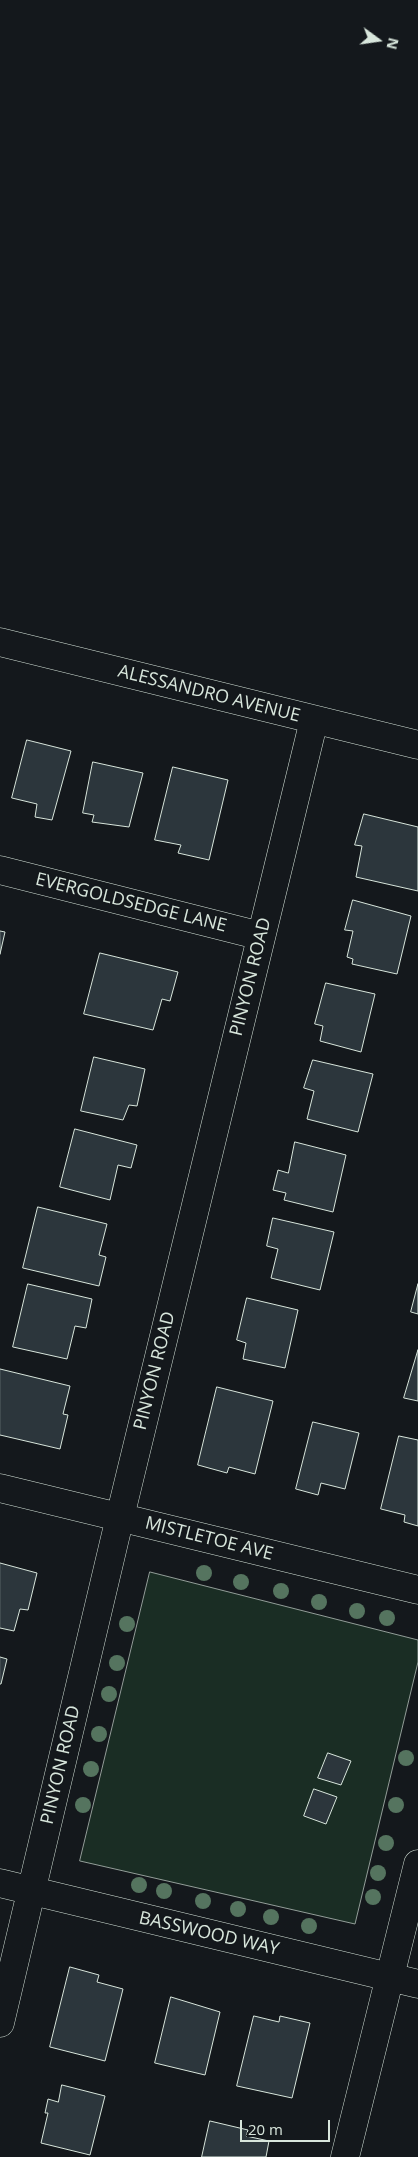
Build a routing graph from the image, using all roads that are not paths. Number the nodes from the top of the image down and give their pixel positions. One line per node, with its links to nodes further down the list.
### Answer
1 (0, 642): 2 (street, ALESSANDRO AVENUE)
2 (314, 720): 3 (street, ALESSANDRO AVENUE); 5 (street, PINYON ROAD)
3 (418, 745)
4 (0, 870): 5 (street, EVERGOLDSEDGE LANE)
5 (261, 936): 7 (street, PINYON ROAD)
6 (0, 1488): 7 (street, MISTLETOE AVE)
7 (120, 1517): 8 (street, MISTLETOE AVE); 11 (street, PINYON ROAD)
8 (418, 1590)
9 (418, 1864): 12 (street)
10 (0, 1883): 11 (street, BASSWOOD WAY)
11 (32, 1891): 12 (street, BASSWOOD WAY); 14 (street, PINYON ROAD)
12 (391, 1978): 13 (street, BASSWOOD WAY); 15 (street)
13 (418, 1984)
14 (0, 2023)
15 (345, 2157)

